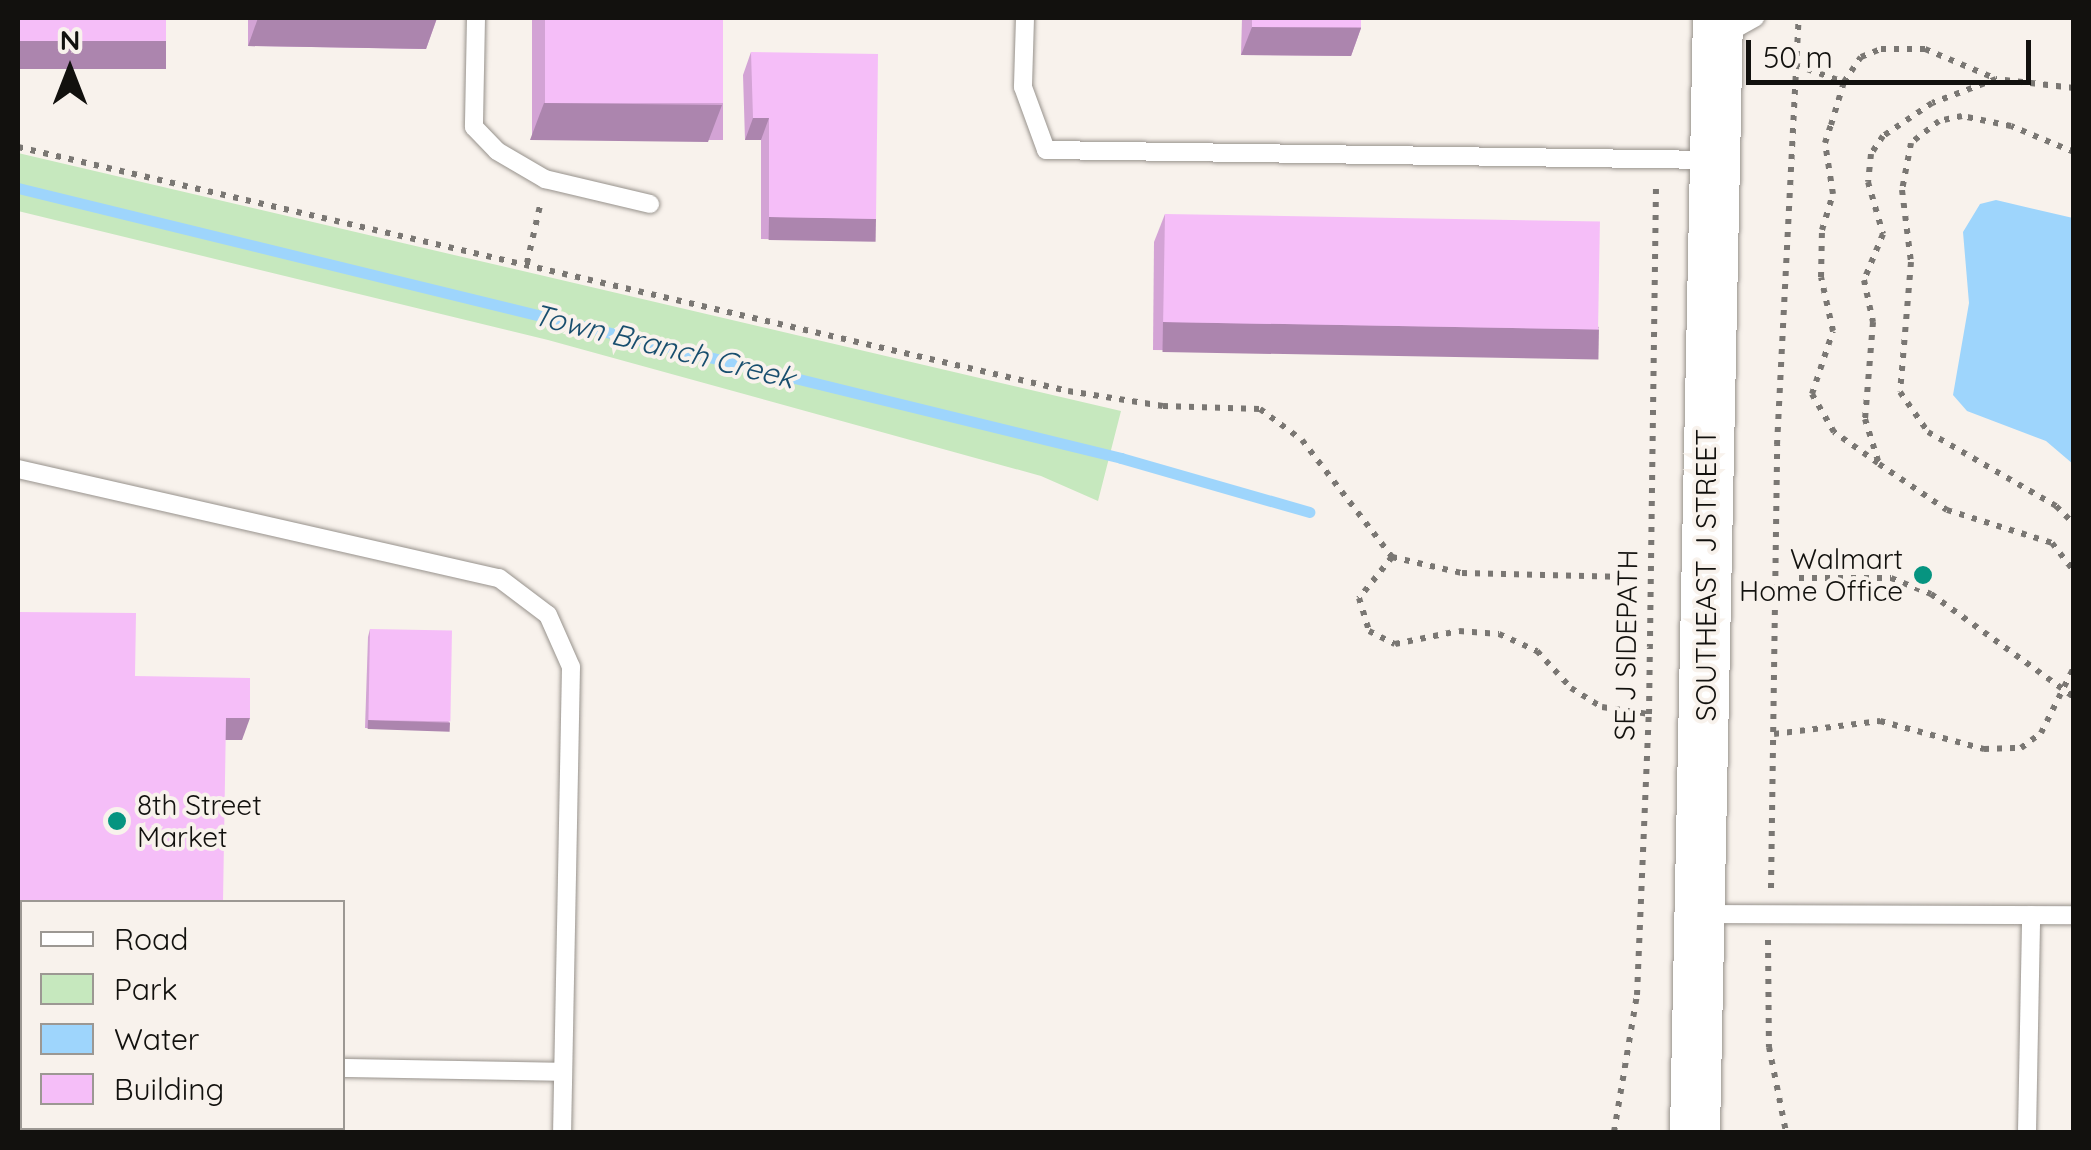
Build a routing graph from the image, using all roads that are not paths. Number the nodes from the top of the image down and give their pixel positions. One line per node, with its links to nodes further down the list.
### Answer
1 (476, 18): 5 (lane)
2 (1026, 18): 4 (lane)
3 (1730, 24): 4 (main road, SOUTHEAST J STREET)
4 (1713, 160): 7 (main road, SOUTHEAST J STREET)
5 (650, 204)
6 (18, 470): 11 (lane)
7 (1703, 914): 8 (lane); 13 (main road, SOUTHEAST J STREET)
8 (2032, 915): 9 (lane); 14 (lane)
9 (2074, 915)
10 (345, 1068): 11 (lane)
11 (563, 1072): 12 (lane)
12 (562, 1132)
13 (1695, 1132)
14 (2027, 1132)

